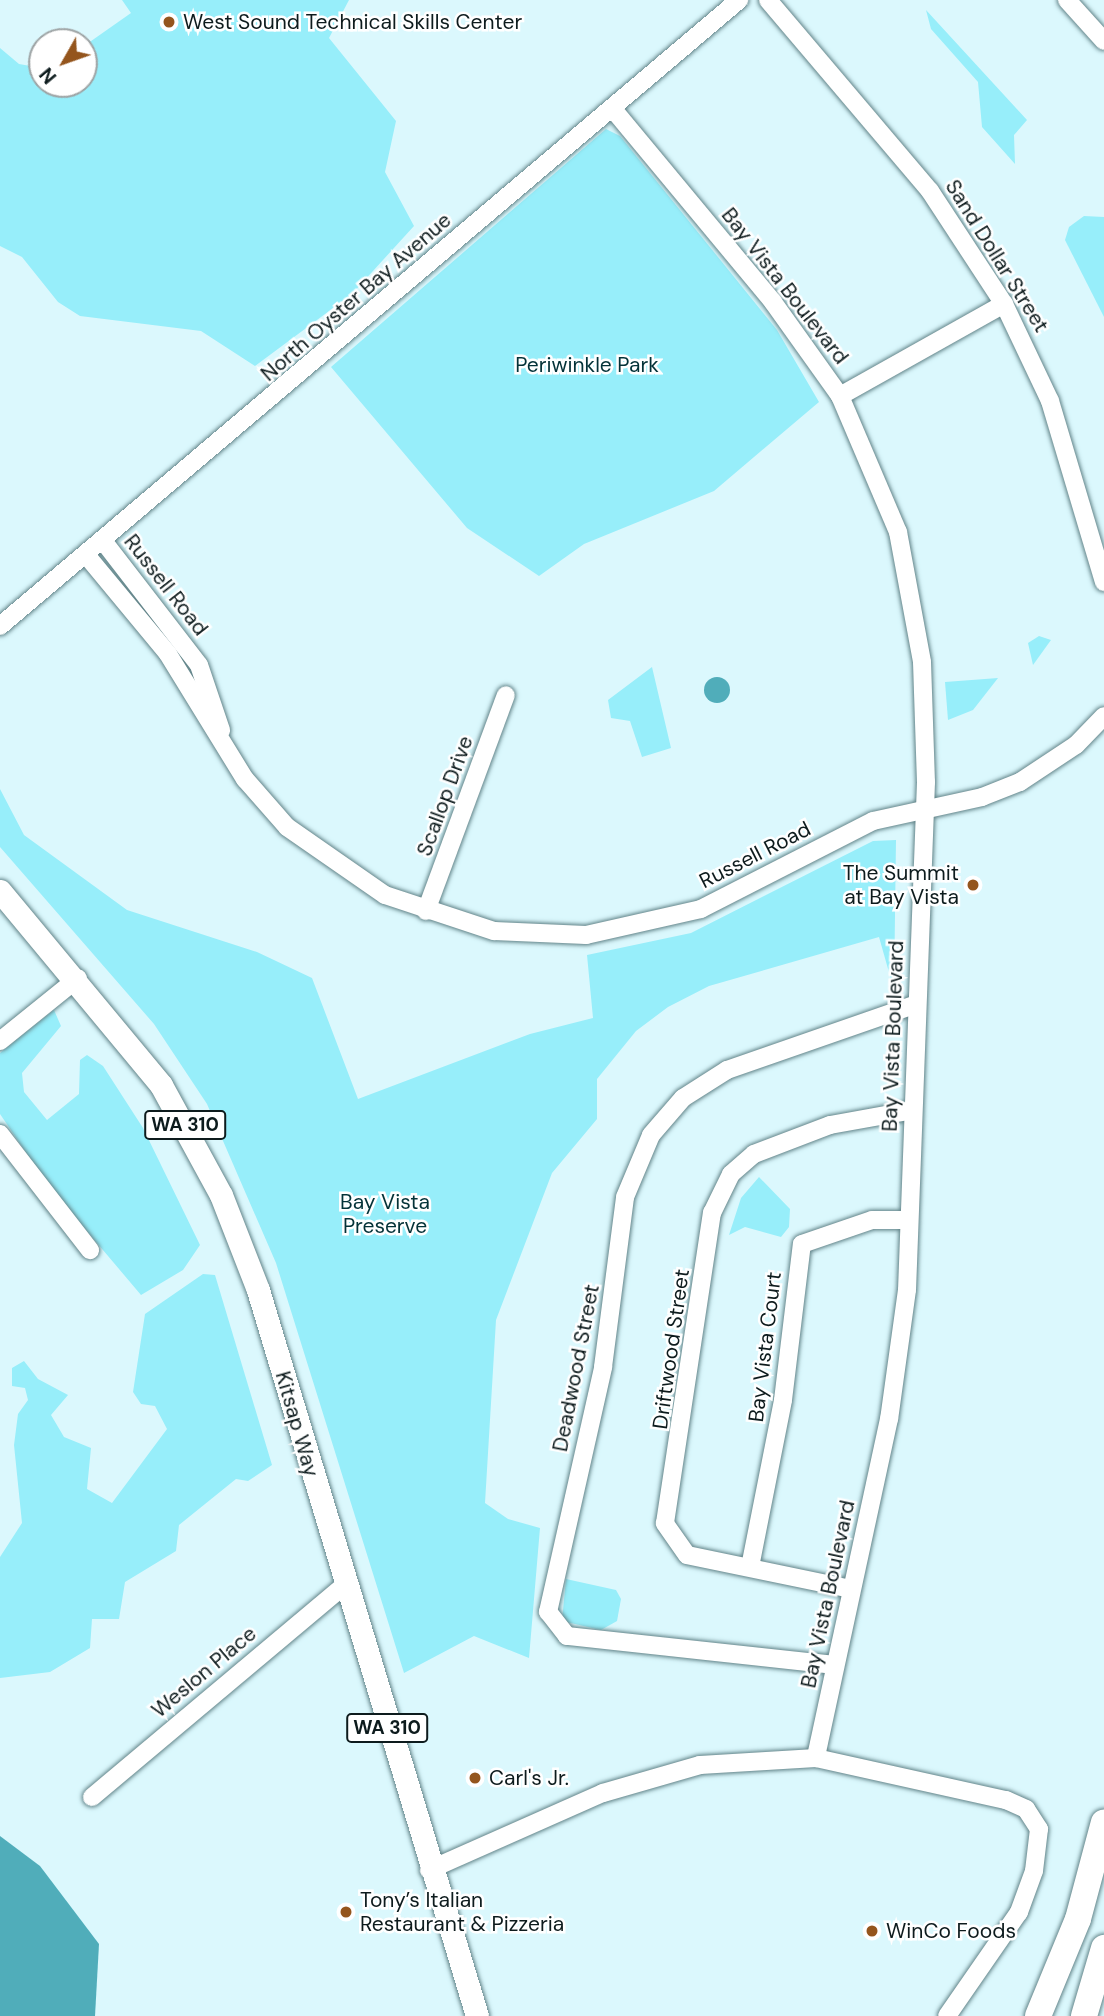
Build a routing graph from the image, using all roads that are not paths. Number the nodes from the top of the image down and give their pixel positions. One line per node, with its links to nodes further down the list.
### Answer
1 (739, 0): 5 (street, North Oyster Bay Avenue)
2 (768, 0): 6 (street, Sand Dollar Street)
3 (1067, 0): 4 (street)
4 (1104, 41)
5 (612, 108): 7 (street, Bay Vista Boulevard); 8 (street, North Oyster Bay Avenue)
6 (1004, 304): 7 (street); 10 (street, Sand Dollar Street)
7 (840, 396): 15 (street, Bay Vista Boulevard)
8 (104, 541): 9 (street, North Oyster Bay Avenue); 14 (street, Russell Road)
9 (87, 556): 11 (street, North Oyster Bay Avenue); 14 (street, Russell Road)
10 (1104, 582)
11 (0, 626)
12 (506, 695): 17 (street, Scallop Drive)
13 (1104, 716): 15 (street, Russell Road)
14 (222, 734): 17 (street, Russell Road)
15 (924, 809): 17 (street, Russell Road); 19 (street, Bay Vista Boulevard)
16 (0, 891): 18 (main road, Kitsap Way / WA 310)
17 (426, 911)
18 (78, 978): 20 (street); 26 (main road, Kitsap Way / WA 310)
19 (917, 1004): 21 (street, Bay Vista Boulevard); 28 (street, Deadwood Street)
20 (0, 1041)
21 (913, 1110): 23 (street, Bay Vista Boulevard); 25 (street, Driftwood Street)
22 (0, 1134): 24 (street)
23 (909, 1220): 25 (street, Bay Vista Court); 27 (street, Bay Vista Boulevard)
24 (90, 1250)
25 (750, 1567): 27 (street, Driftwood Street)
26 (345, 1585): 30 (street, Weslon Place); 32 (main road, Kitsap Way / WA 310)
27 (851, 1589): 28 (street, Bay Vista Boulevard)
28 (835, 1665): 29 (street, Bay Vista Boulevard)
29 (817, 1758): 32 (street); 35 (street)
30 (93, 1797)
31 (1104, 1822): 36 (highway)
32 (429, 1870): 34 (main road, Kitsap Way / WA 310)
33 (1104, 1948): 37 (highway)
34 (477, 2016)
35 (947, 2016)
36 (1038, 2016)
37 (1084, 2016)

